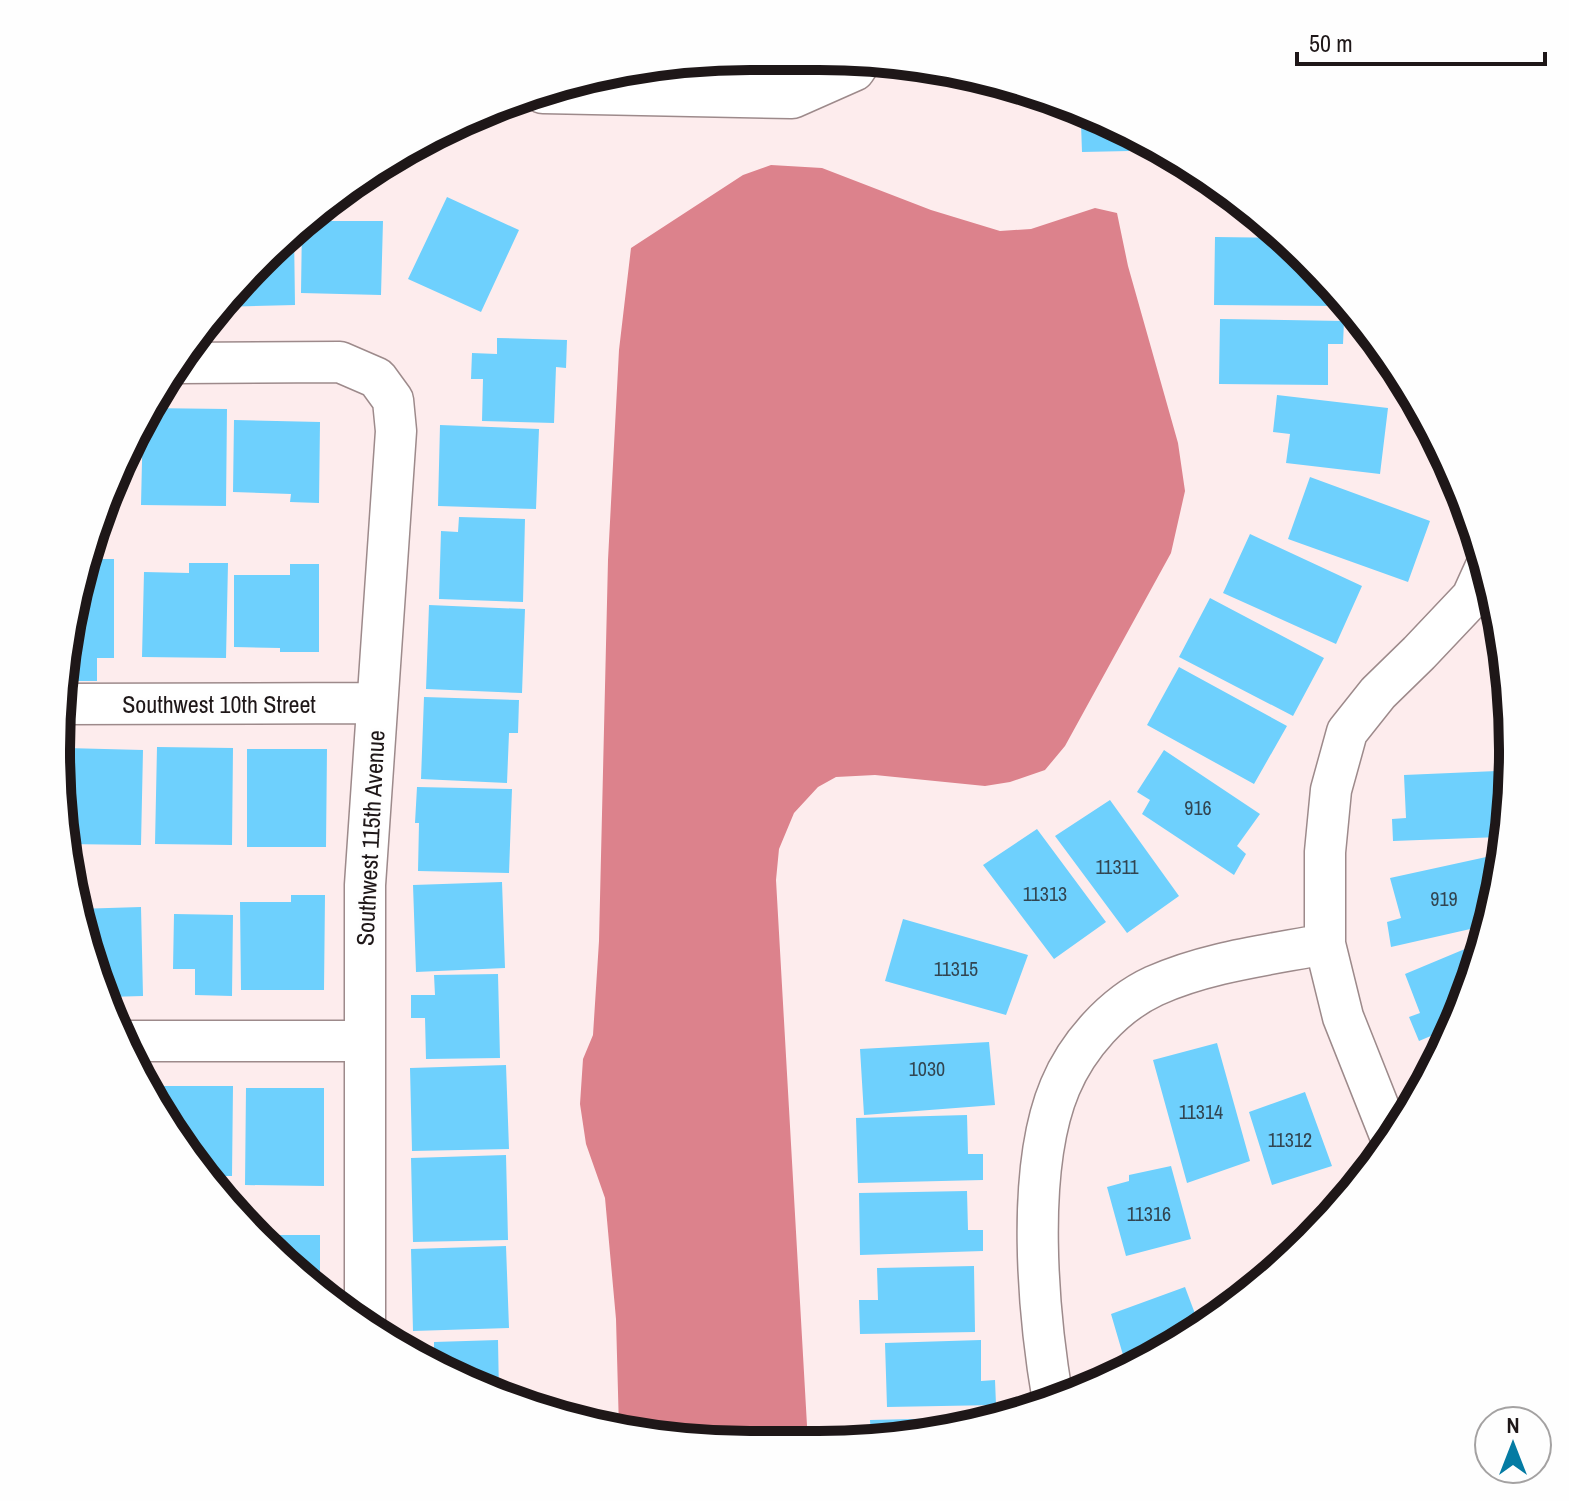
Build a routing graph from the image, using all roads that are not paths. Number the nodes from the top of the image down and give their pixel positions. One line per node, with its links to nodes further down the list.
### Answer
1 (845, 71): 2 (street)
2 (580, 92)
3 (192, 363): 5 (street, Southwest 115th Avenue)
4 (1478, 583): 7 (street)
5 (377, 703): 6 (street, Southwest 10th Street); 9 (street, Southwest 115th Avenue)
6 (71, 704)
7 (1325, 944): 10 (street); 12 (street)
8 (136, 1041): 9 (street)
9 (365, 1041): 11 (street, Southwest 115th Avenue)
10 (1386, 1126)
11 (365, 1311)
12 (1051, 1390)

